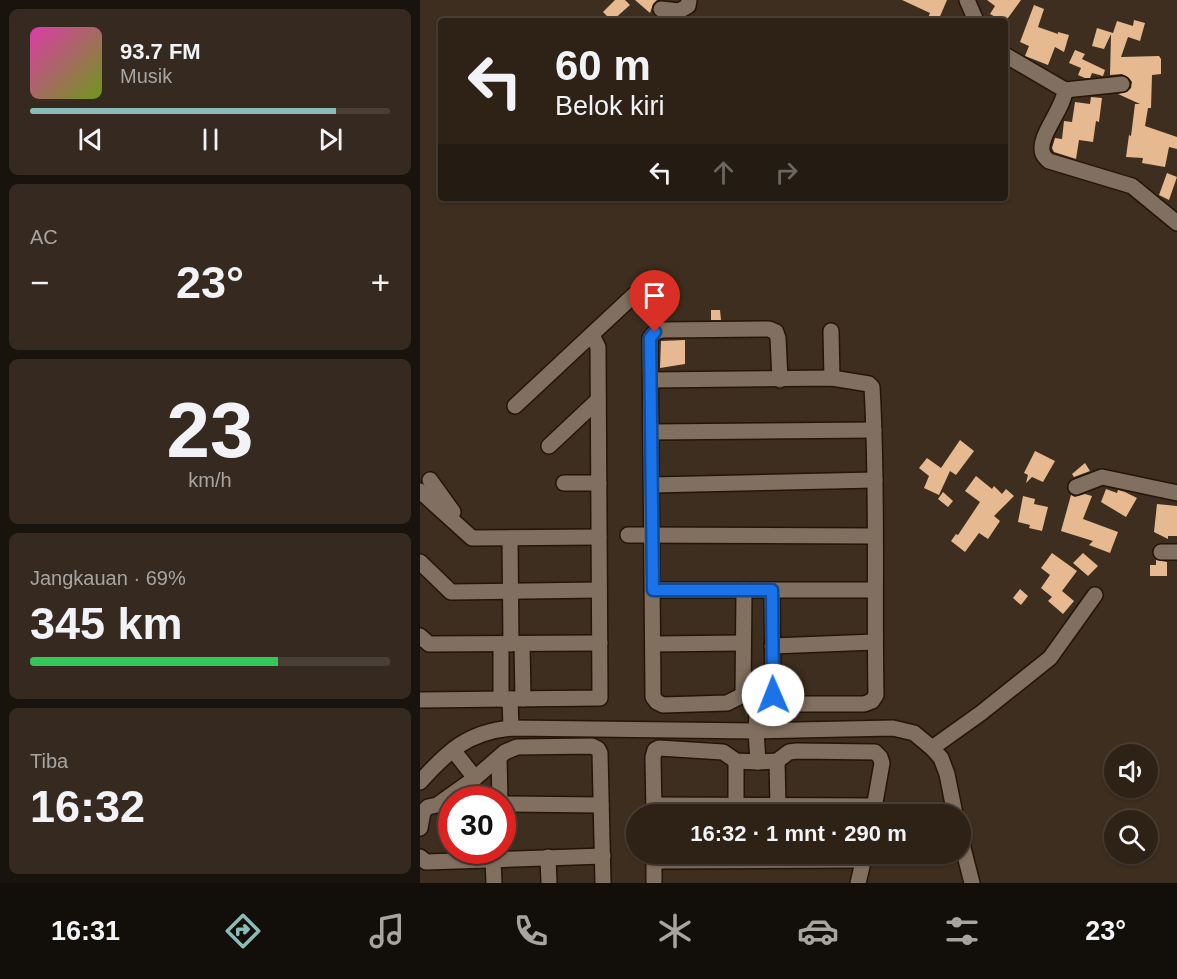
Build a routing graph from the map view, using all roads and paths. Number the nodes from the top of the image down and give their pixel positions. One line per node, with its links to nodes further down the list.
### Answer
1 (689, 0): 3 (street)
2 (967, 0): 4 (street)
3 (661, 9)
4 (975, 18)
5 (1008, 57): 7 (street)
6 (1122, 84): 7 (street)
7 (1065, 90): 8 (street)
8 (1177, 223)
9 (634, 296): 11 (street)
10 (831, 332): 12 (street)
11 (592, 334): 15 (street); 16 (street)
12 (832, 378): 14 (street); 17 (street)
13 (651, 380): 14 (street); 14 (street); 18 (street)
14 (780, 380)
15 (598, 400): 19 (street); 23 (street)
16 (515, 406)
17 (874, 430): 18 (street); 20 (street)
18 (652, 432): 24 (street)
19 (549, 446)
20 (875, 480): 24 (street); 29 (street)
21 (427, 483): 31 (street)
22 (564, 483): 23 (street)
23 (599, 483): 30 (street)
24 (652, 485): 28 (street)
25 (1076, 487): 26 (street)
26 (1177, 493)
27 (628, 535): 28 (street)
28 (652, 535): 29 (street); 36 (street)
29 (875, 536): 39 (street)
30 (599, 537): 31 (street); 35 (street)
31 (510, 538): 40 (street)
32 (1161, 552): 33 (street)
33 (1177, 552)
34 (420, 562): 40 (street)
35 (599, 590): 40 (street); 44 (street)
36 (653, 590): 37 (street); 47 (street)
37 (744, 590): 38 (street); 45 (street)
38 (772, 590): 39 (street); 48 (street)
39 (874, 590): 43 (street)
40 (510, 591): 46 (street)
41 (1095, 595): 54 (street)
42 (420, 636): 46 (street)
43 (875, 642): 48 (street); 49 (street)
44 (600, 643): 46 (street); 50 (street)
45 (743, 643): 47 (street); 49 (street)
46 (511, 644): 50 (street); 50 (street)
47 (653, 644): 49 (street)
48 (772, 646): 49 (street)
49 (758, 695): 53 (street)
50 (511, 699): 51 (street); 52 (street)
51 (420, 700)
52 (510, 728): 53 (street); 55 (street)
53 (756, 731): 54 (street); 59 (street)
54 (933, 748): 69 (street)
55 (453, 750): 60 (street); 61 (street)
56 (499, 758): 60 (street); 63 (street); 70 (street)
57 (736, 761): 59 (street); 65 (street); 66 (street)
58 (777, 761): 59 (street); 67 (street); 68 (street)
59 (758, 762)
60 (475, 778): 62 (street)
61 (420, 782)
62 (466, 786)
63 (500, 786)
64 (516, 804): 70 (street)
65 (654, 804)
66 (736, 804)
67 (778, 804)
68 (875, 804)
69 (954, 804)
70 (601, 805): 73 (street)
71 (438, 806): 72 (street)
72 (420, 828)
73 (603, 856): 75 (street); 84 (street)
74 (420, 857): 77 (street)
75 (548, 857): 76 (street); 83 (street)
76 (516, 858)
77 (438, 861)
78 (493, 864): 82 (street)
79 (654, 864): 85 (street)
80 (862, 864): 86 (street)
81 (967, 864): 87 (street)
82 (494, 883)
83 (549, 883)
84 (603, 883)
85 (654, 883)
86 (858, 883)
87 (972, 883)

